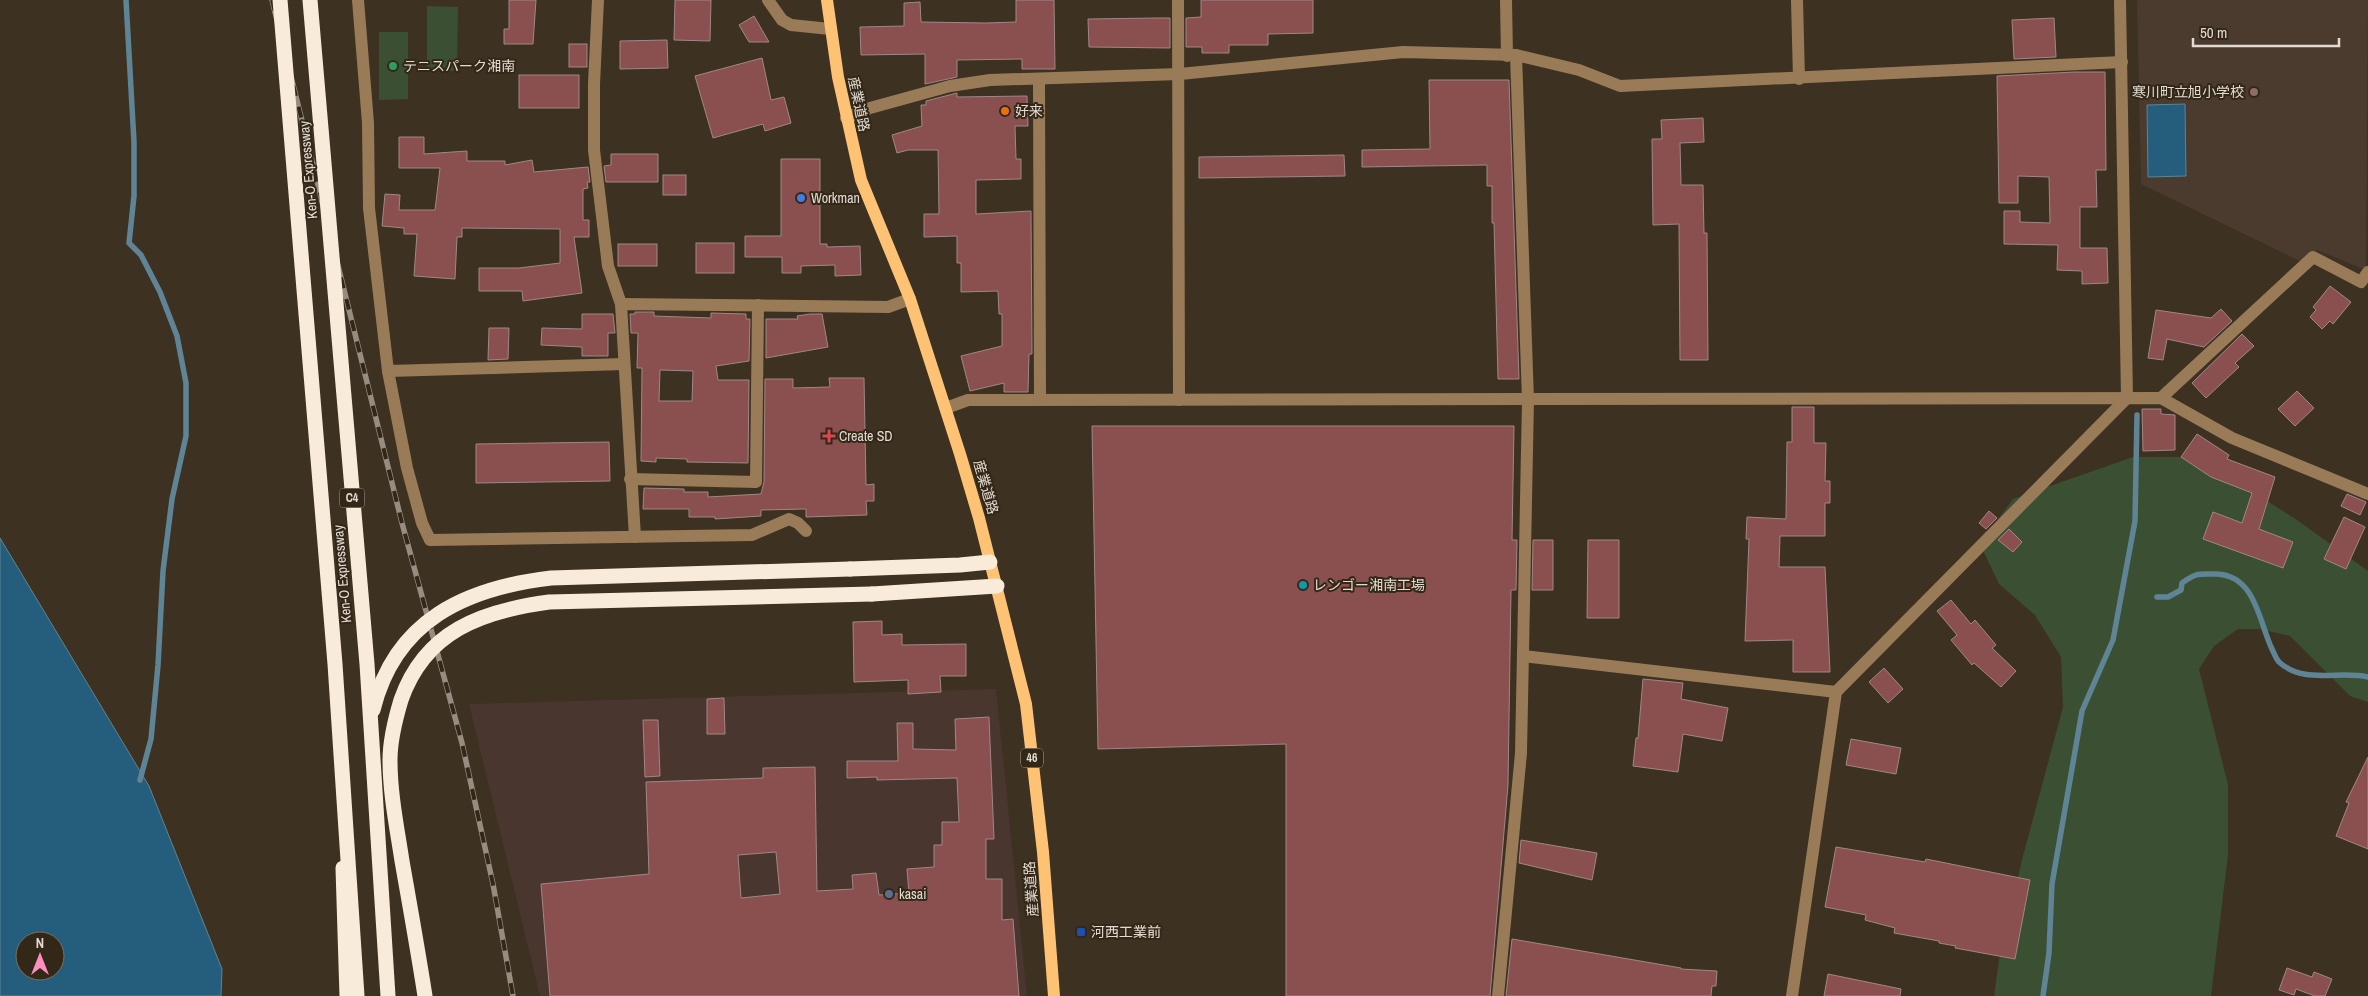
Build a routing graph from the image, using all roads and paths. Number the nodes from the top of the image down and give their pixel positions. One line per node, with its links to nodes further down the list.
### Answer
1 (280, 0): 38 (highway, Ken-O Expressway / C4, bridge)
2 (310, 0): 41 (highway, Ken-O Expressway / C4, bridge)
3 (358, 0): 23 (street)
4 (598, 0): 20 (street)
5 (768, 0): 11 (street)
6 (827, 0): 11 (main road, 産業道路 / 46)
7 (1178, 0): 14 (street)
8 (1506, 0): 12 (street)
9 (1797, 0): 16 (street)
10 (2120, 0): 13 (street)
11 (830, 29): 17 (main road, 産業道路 / 46)
12 (1511, 55): 14 (street); 16 (street); 28 (street)
13 (2122, 62): 16 (street); 24 (street)
14 (1180, 74): 15 (street); 27 (street)
15 (1039, 79): 17 (street); 26 (street)
16 (1799, 79)
17 (846, 118): 19 (main road, 産業道路 / 46)
18 (2368, 272): 25 (street)
19 (910, 298): 21 (street); 29 (main road, 産業道路 / 46)
20 (621, 304): 21 (street); 22 (street)
21 (758, 305): 30 (street)
22 (624, 364): 23 (street); 30 (street)
23 (388, 371): 33 (street)
24 (2127, 398): 25 (street); 28 (street); 37 (street)
25 (2161, 398): 31 (street)
26 (1040, 400): 27 (street); 29 (street)
27 (1178, 400): 28 (street)
28 (1528, 400): 36 (street)
29 (946, 408): 34 (main road, 産業道路 / 46)
30 (630, 478): 33 (street)
31 (2368, 494)
32 (806, 530): 33 (street)
33 (635, 537)
34 (990, 562): 35 (main road, 産業道路 / 46); 42 (highway, bridge)
35 (997, 586): 43 (highway, bridge); 44 (main road, 産業道路 / 46)
36 (1523, 656): 37 (street); 45 (street)
37 (1836, 692): 46 (street)
38 (344, 791): 39 (highway, bridge); 40 (highway, Ken-O Expressway / C4, bridge)
39 (347, 996)
40 (356, 996)
41 (388, 996)
42 (399, 996)
43 (425, 996)
44 (1054, 996)
45 (1498, 996)
46 (1792, 996)

